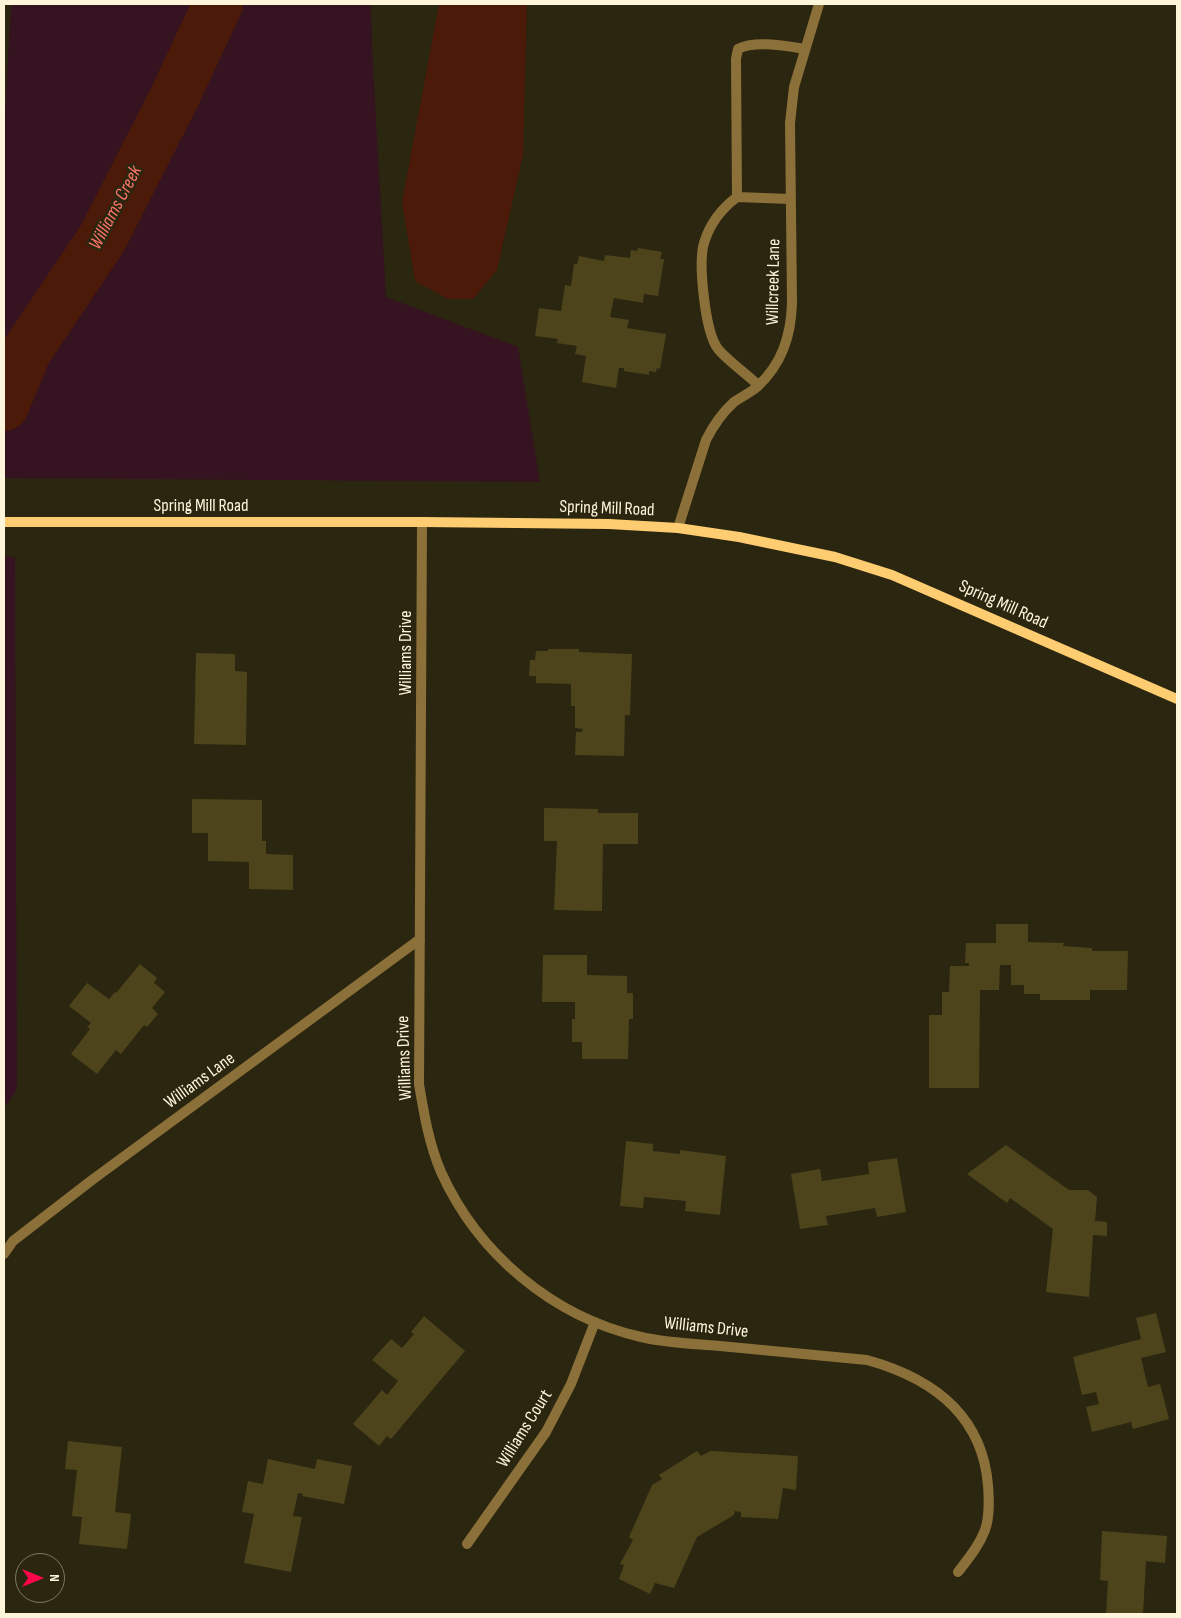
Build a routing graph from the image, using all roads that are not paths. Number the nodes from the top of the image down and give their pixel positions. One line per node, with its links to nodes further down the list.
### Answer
1 (819, 4): 2 (street, Willcreek Lane)
2 (805, 49): 3 (street); 4 (street, Willcreek Lane)
3 (737, 197): 4 (street); 5 (street)
4 (790, 199): 5 (street, Willcreek Lane)
5 (758, 385): 8 (street, Willcreek Lane)
6 (4, 522): 7 (street, Spring Mill Road)
7 (422, 522): 8 (street, Spring Mill Road); 10 (street, Williams Drive)
8 (678, 528): 9 (street, Spring Mill Road)
9 (1177, 699)
10 (420, 939): 11 (street, Williams Lane); 12 (street, Williams Drive)
11 (4, 1254)
12 (595, 1322): 13 (street, Williams Court); 14 (street, Williams Drive)
13 (467, 1544)
14 (958, 1572)

